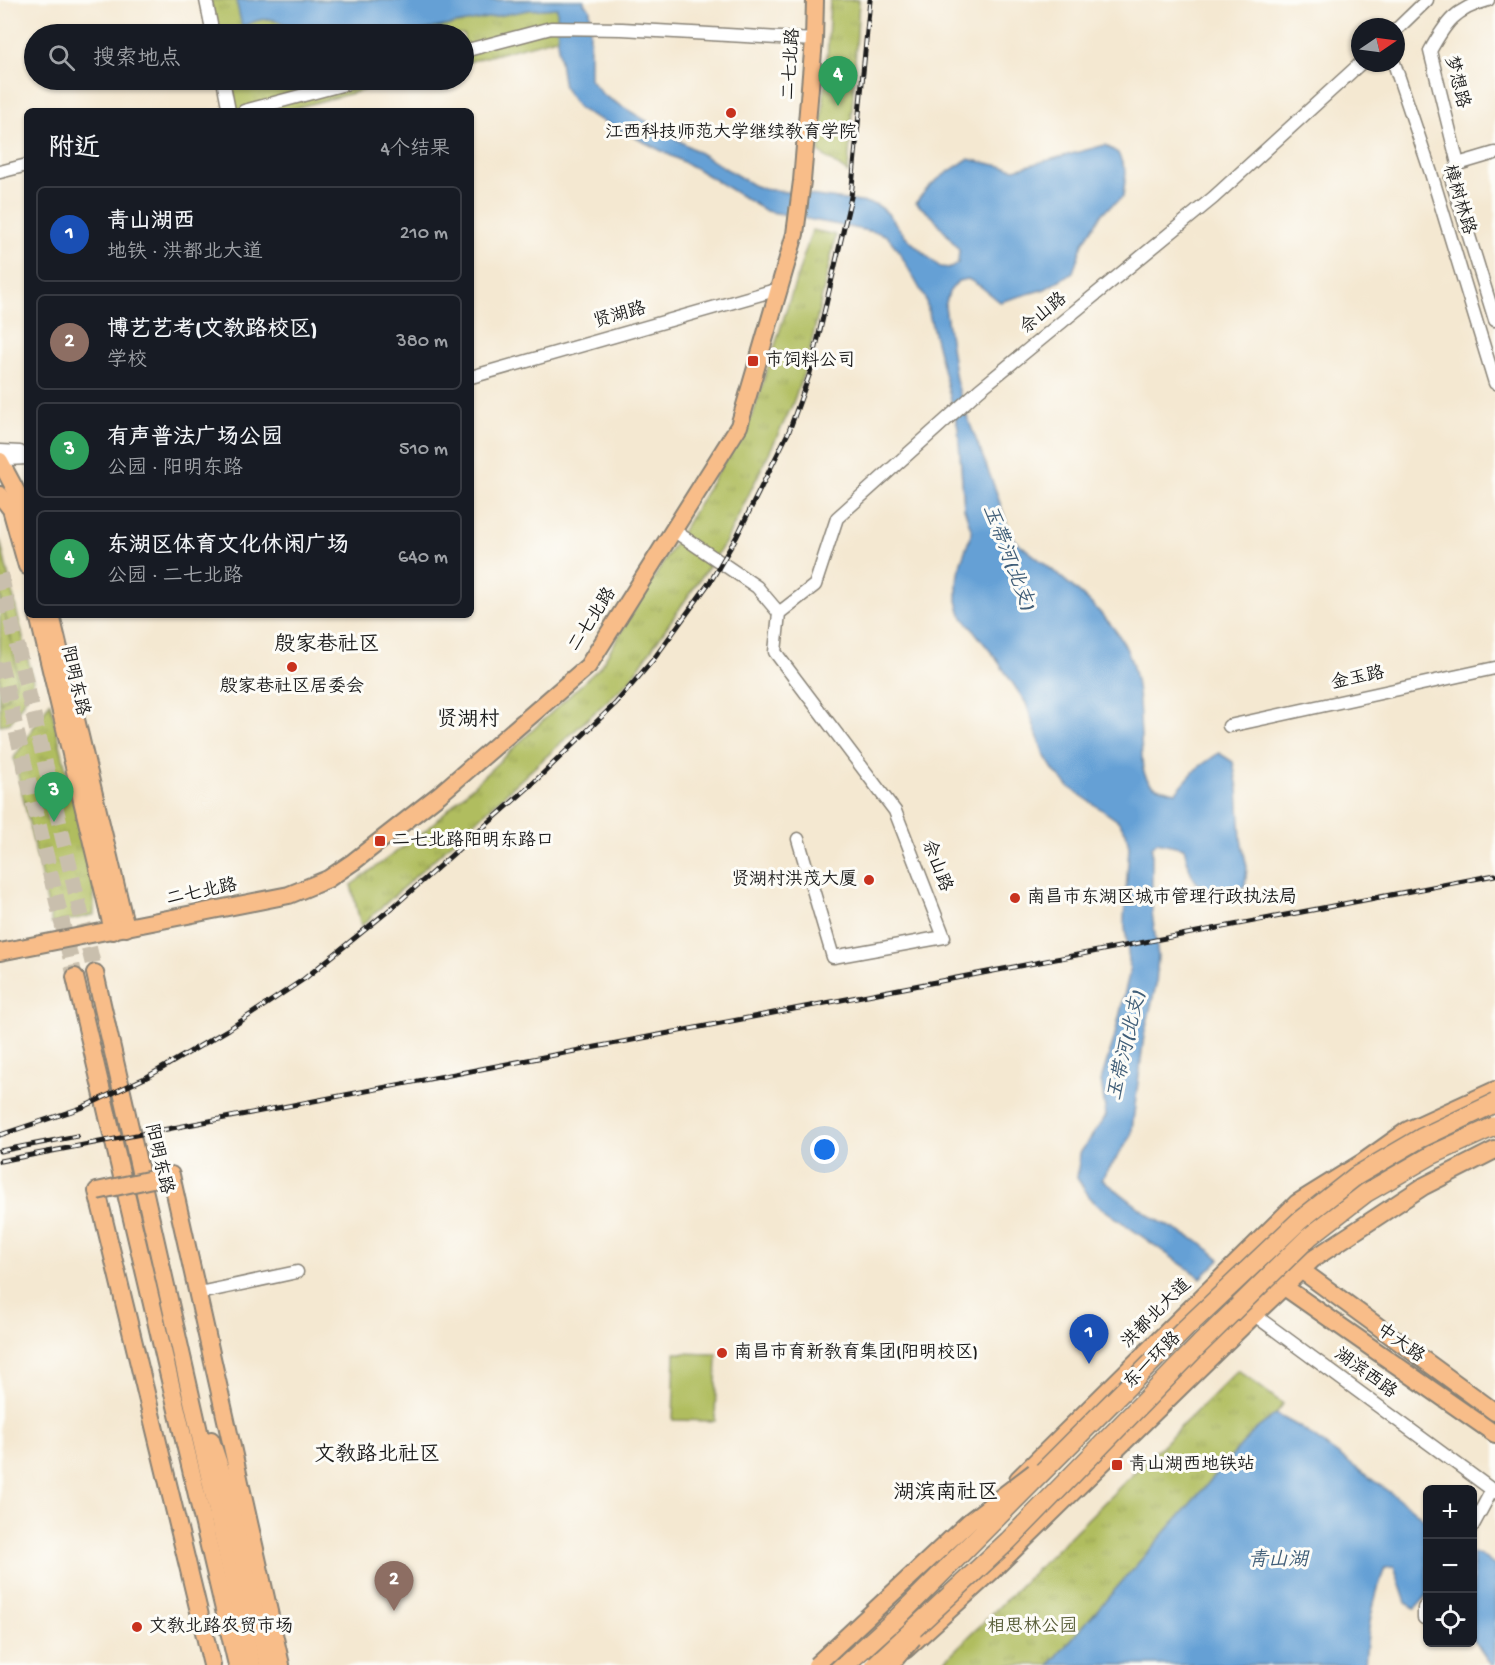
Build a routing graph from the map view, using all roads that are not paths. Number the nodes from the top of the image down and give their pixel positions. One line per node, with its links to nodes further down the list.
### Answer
1 (206, 0): 6 (street)
2 (815, 0): 7 (main road, 二七北路)
3 (1427, 0): 5 (street)
4 (1488, 0): 16 (street, 梦想路)
5 (1405, 21)
6 (211, 24)
7 (814, 40): 8 (street); 22 (main road, 二七北路)
8 (474, 48)
9 (1351, 72): 36 (street, 佘山路)
10 (1397, 72): 19 (street, 樟树林路)
11 (225, 90): 13 (street)
12 (323, 90): 14 (street)
13 (228, 108)
14 (255, 108)
15 (1495, 153): 16 (street)
16 (1458, 164): 19 (street); 21 (street, 梦想路)
17 (24, 166): 18 (street)
18 (0, 172)
19 (1431, 173): 26 (street, 樟树林路)
20 (1495, 277): 21 (street)
21 (1482, 278): 23 (street, 梦想路)
22 (778, 292): 24 (street, 贤湖路); 25 (street, 贤湖路); 34 (main road, 二七北路)
23 (1495, 320)
24 (474, 376)
25 (474, 381)
26 (1495, 383)
27 (0, 451): 28 (street)
28 (24, 452)
29 (24, 458): 31 (street)
30 (0, 460): 31 (main road)
31 (8, 476): 33 (main road)
32 (0, 495): 35 (main road)
33 (24, 508)
34 (673, 530): 36 (street); 42 (main road, 二七北路)
35 (24, 555)
36 (779, 613): 41 (street, 佘山路)
37 (39, 618): 42 (main road, 阳明东路)
38 (52, 618): 42 (main road, 阳明东路)
39 (1495, 668): 40 (street, 金玉路)
40 (1229, 726)
41 (798, 839)
42 (120, 929): 43 (main road, 二七北路)
43 (0, 952)
44 (94, 973): 57 (main road, 阳明东路)
45 (75, 977): 56 (main road)
46 (1495, 1090): 52 (main road, 洪都北大道)
47 (1495, 1103): 60 (highway, 东一环路, bridge)
48 (1495, 1126): 63 (highway, 东一环路, bridge)
49 (1495, 1150): 50 (main road)
50 (1301, 1270): 53 (main road); 58 (main road, 中大路)
51 (297, 1272): 54 (street)
52 (1215, 1284): 55 (street, 湖滨西路); 71 (main road, 洪都北大道)
53 (1283, 1286): 55 (main road); 59 (main road, 中大路)
54 (199, 1293): 64 (main road, bridge); 69 (main road)
55 (1254, 1315): 61 (street, 湖滨西路); 74 (main road)
56 (164, 1349): 65 (main road); 66 (main road)
57 (183, 1354): 67 (main road, 阳明东路); 68 (main road, 阳明东路)
58 (1495, 1412)
59 (1495, 1434)
60 (1072, 1443): 70 (main road, bridge); 72 (highway, 东一环路, bridge)
61 (1494, 1491): 62 (street)
62 (1477, 1519)
63 (946, 1600): 73 (highway, 东一环路, bridge); 74 (main road, bridge)
64 (212, 1665)
65 (225, 1665)
66 (237, 1665)
67 (252, 1665)
68 (268, 1665)
69 (281, 1665)
70 (816, 1665)
71 (830, 1665)
72 (844, 1665)
73 (875, 1665)
74 (889, 1665)

